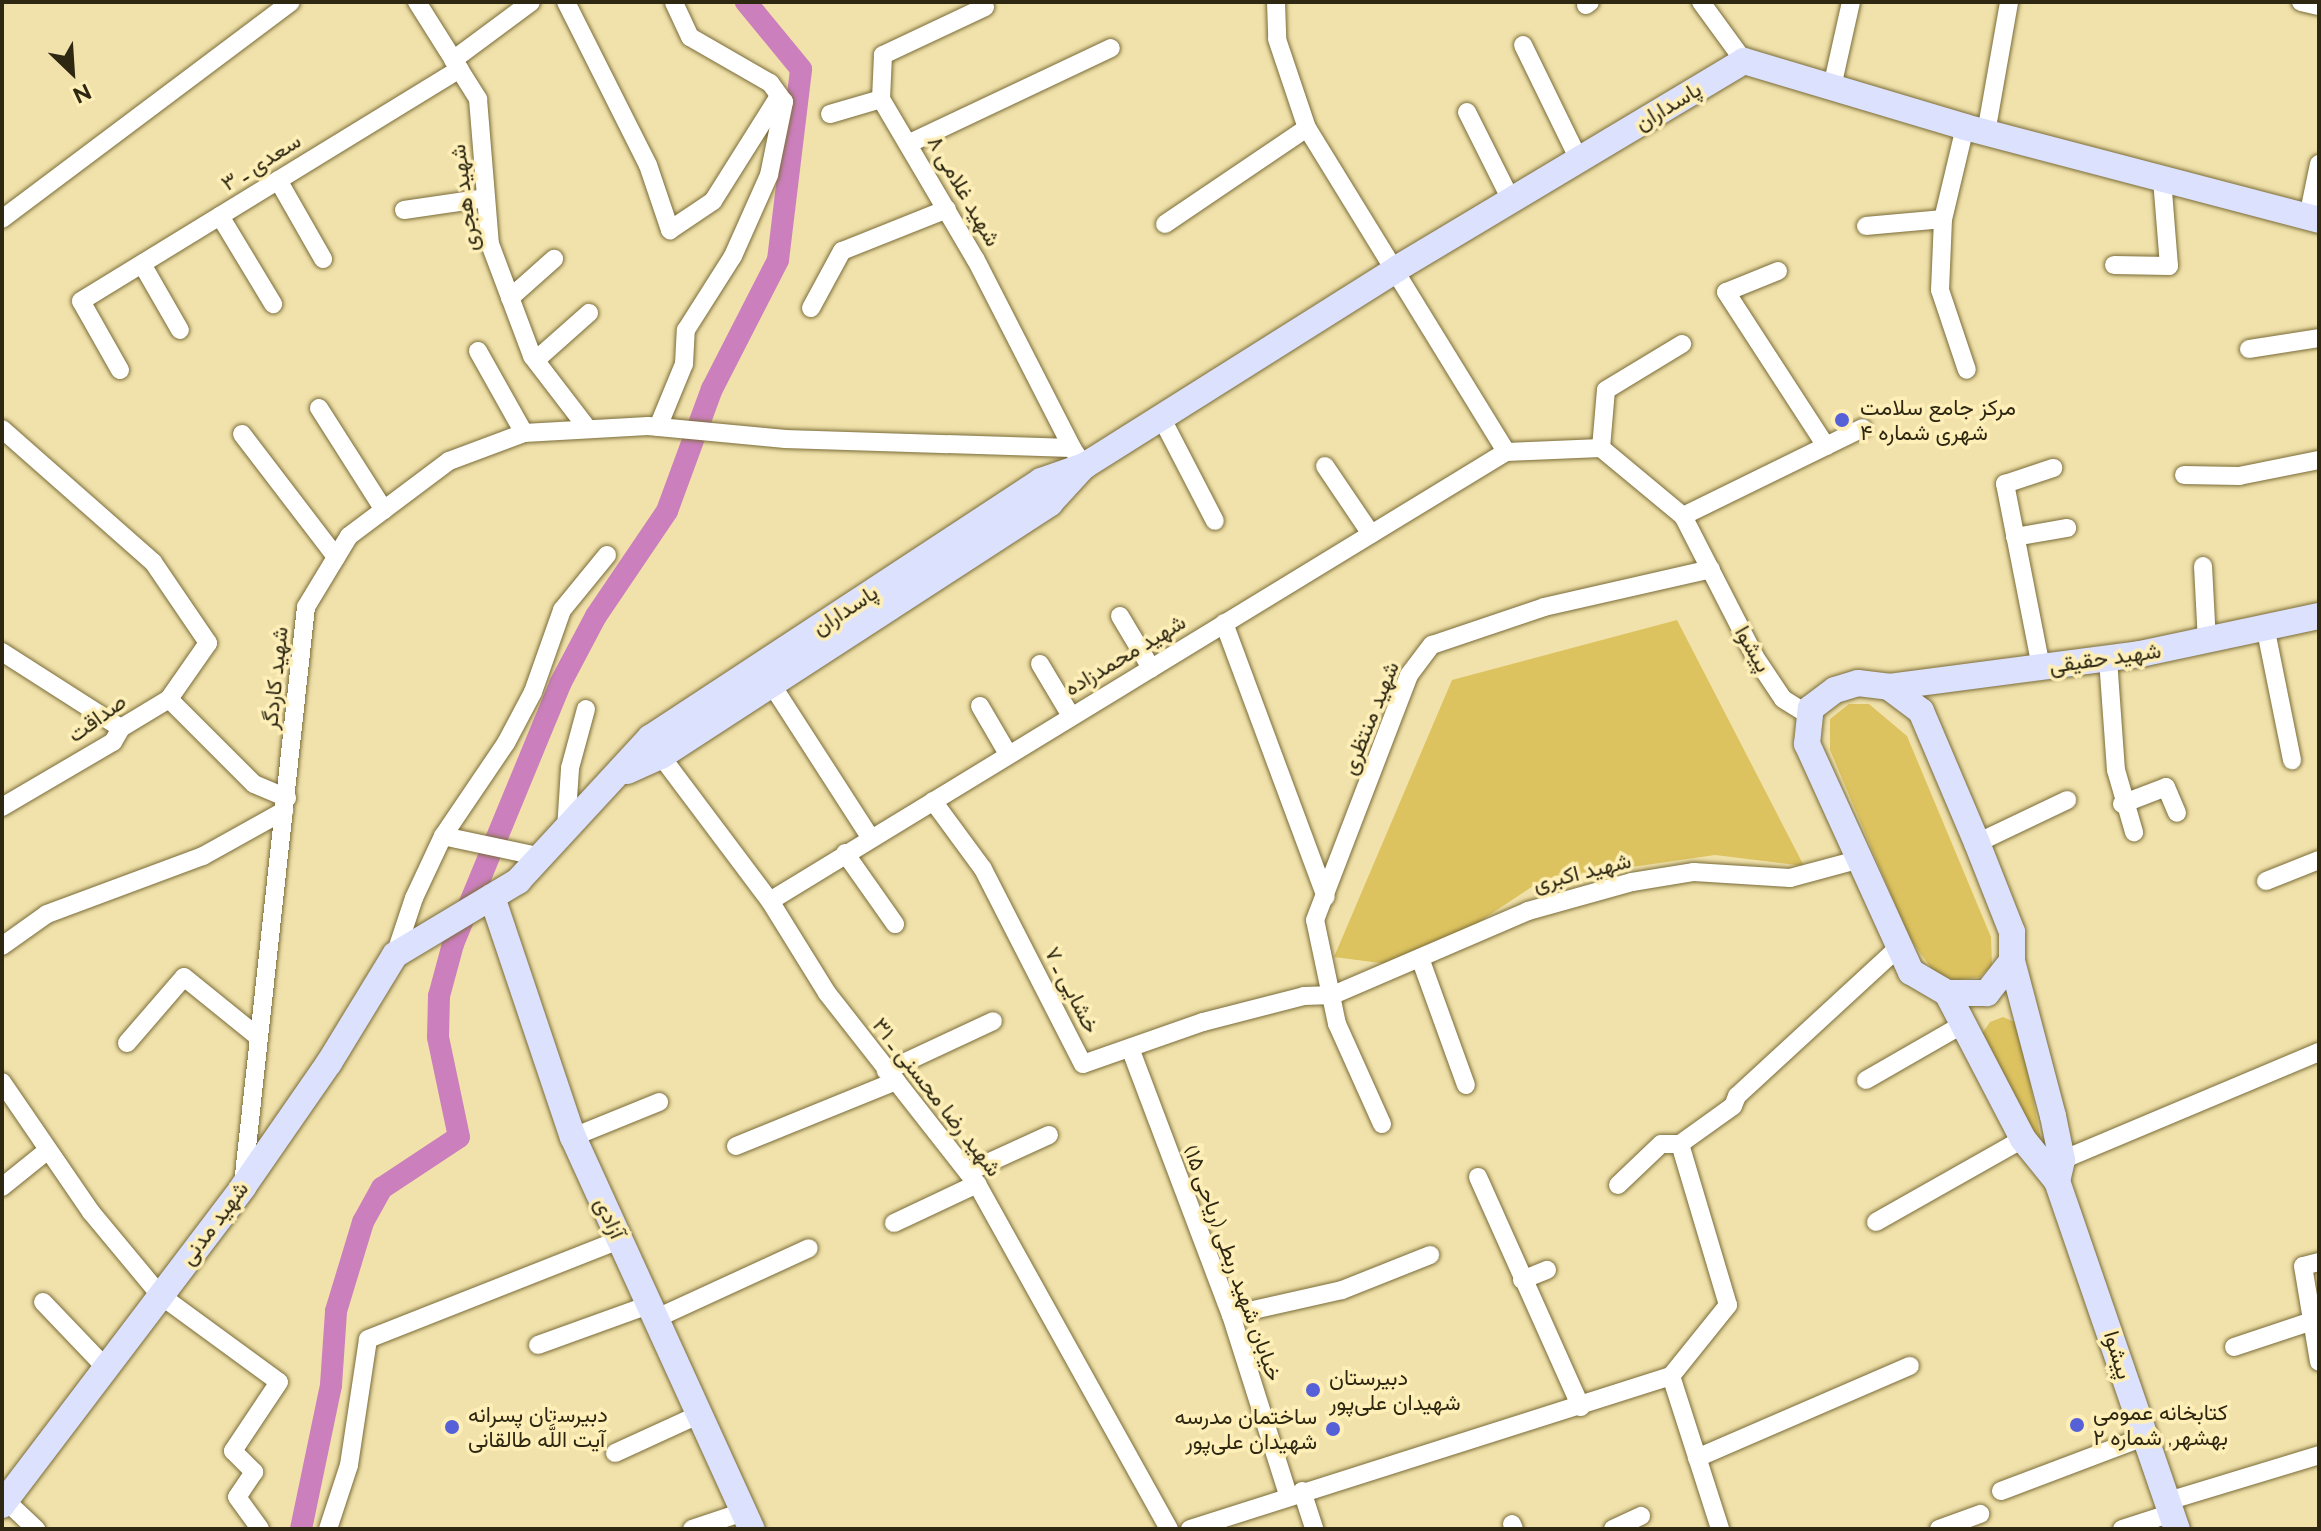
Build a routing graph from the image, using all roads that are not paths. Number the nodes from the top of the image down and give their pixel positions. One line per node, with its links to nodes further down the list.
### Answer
1 (291, 2): 34 (street)
2 (417, 2): 16 (street, شهید هجری)
3 (531, 2): 16 (street, سعدی ـ ۳)
4 (566, 2): 18 (street)
5 (674, 2): 18 (street)
6 (1276, 2): 22 (street)
7 (1701, 2): 15 (street)
8 (1851, 2): 17 (street)
9 (2009, 2): 23 (street)
10 (2301, 2): 11 (street)
11 (2319, 6)
12 (985, 7): 19 (street)
13 (1523, 45): 25 (street)
14 (1111, 48): 24 (street)
15 (1744, 61): 17 (street); 25 (street, پاسداران)
16 (456, 64): 28 (street, سعدی ـ ۳); 29 (street, شهید هجری)
17 (1832, 87): 23 (street)
18 (779, 96): 59 (street)
19 (881, 99): 21 (street); 24 (street, ۸ شهید غلامی)
20 (1467, 112): 30 (street)
21 (830, 114)
22 (1307, 128): 37 (street); 43 (street)
23 (1976, 130): 27 (street); 35 (street)
24 (910, 143): 31 (street, ۸ شهید غلامی)
25 (1579, 160): 30 (street, پاسداران)
26 (2319, 164): 36 (street)
27 (2162, 179): 36 (street); 42 (street)
28 (278, 180): 33 (street, سعدی ـ ۳); 39 (street)
29 (486, 198): 32 (street); 45 (street, شهید هجری)
30 (1511, 200): 43 (street, پاسداران)
31 (947, 209): 47 (street); 68 (street, ۸ شهید غلامی)
32 (404, 210)
33 (220, 216): 41 (street, سعدی ـ ۳); 46 (street)
34 (2, 219)
35 (1943, 219): 38 (street); 56 (street)
36 (2313, 219)
37 (1165, 224)
38 (1866, 226)
39 (323, 259)
40 (554, 259): 45 (street)
41 (142, 264): 49 (street); 55 (street, سعدی ـ ۳)
42 (2114, 265)
43 (1398, 268): 58 (street, پاسداران); 67 (street)
44 (1778, 271): 65 (street)
45 (510, 298): 54 (street, شهید هجری)
46 (273, 304)
47 (811, 308)
48 (589, 313): 54 (street)
49 (180, 330)
50 (2319, 338): 52 (street)
51 (1682, 344): 66 (street)
52 (2249, 349)
53 (478, 351): 63 (street)
54 (536, 360): 62 (street, شهید هجری)
55 (120, 370)
56 (1967, 370)
57 (319, 408): 73 (street)
58 (1161, 417): 68 (street, پاسداران); 75 (street)
59 (665, 428): 62 (street, شهید کاردگر); 68 (street, شهید کاردگر)
60 (1863, 428): 65 (street)
61 (2, 429): 95 (street)
62 (588, 429): 63 (street, شهید کاردگر)
63 (524, 433): 73 (street, شهید کاردگر)
64 (242, 434): 80 (street)
65 (1826, 446): 74 (street)
66 (1601, 448): 67 (street); 74 (street)
67 (1506, 452): 77 (street, شهید محمدزاده)
68 (1078, 457): 93 (street, پاسداران); 104 (street, پاسداران)
69 (2319, 460): 72 (street)
70 (1325, 466): 77 (street)
71 (2053, 468): 78 (street)
72 (2184, 475)
73 (384, 510): 80 (street, شهید کاردگر)
74 (1683, 516): 82 (street, پیشوا)
75 (1215, 521)
76 (2067, 528): 78 (street)
77 (1371, 534): 85 (street, شهید محمدزاده)
78 (2015, 537): 91 (street)
79 (607, 555): 113 (street)
80 (336, 557): 108 (street, شهید کاردگر)
81 (2203, 566): 87 (street)
82 (1711, 569): 99 (street, پیشوا); 121 (street, شهید منتظری)
83 (1120, 616): 92 (street)
84 (2319, 616): 86 (street, شهید حقیقی)
85 (1224, 623): 92 (street, شهید محمدزاده); 121 (street)
86 (2266, 631): 87 (street, شهید حقیقی); 103 (street)
87 (2207, 643): 89 (street, شهید حقیقی)
88 (2, 652): 100 (street)
89 (2108, 659): 91 (street, شهید حقیقی); 107 (street)
90 (1040, 664): 98 (street)
91 (2041, 667): 94 (street, شهید حقیقی)
92 (1151, 668): 98 (street, شهید محمدزاده)
93 (770, 682): 102 (street, پاسداران); 114 (street)
94 (1889, 687): 99 (street, شهید حقیقی); 115 (street, پیشوا)
95 (169, 699): 100 (street, صداقت); 108 (street)
96 (980, 706): 101 (street)
97 (586, 709): 111 (street)
98 (1071, 716): 101 (street, شهید محمدزاده)
99 (1810, 716): 118 (street)
100 (121, 728): 109 (street, صداقت)
101 (1008, 754): 106 (street, شهید محمدزاده)
102 (661, 756): 104 (street, پاسداران); 123 (street, شهید رضا محسنی ـ ۳۱)
103 (2292, 760)
104 (619, 774): 111 (street, پاسداران)
105 (2067, 800): 115 (street)
106 (933, 801): 114 (street, شهید محمدزاده); 137 (street, خشایی ـ ۷)
107 (2122, 804): 110 (street); 112 (street)
108 (286, 805): 126 (street); 135 (street, شهید کاردگر)
109 (2, 807)
110 (2177, 813)
111 (566, 829): 117 (street, پاسداران)
112 (2134, 832)
113 (443, 836): 117 (street); 128 (street)
114 (870, 837): 116 (street, شهید محمدزاده)
115 (1977, 843): 130 (street, پیشوا)
116 (845, 853): 123 (street, شهید محمدزاده); 124 (street)
117 (542, 857): 122 (street, پاسداران)
118 (1857, 860): 127 (street); 129 (street, شهید اکبری)
119 (2319, 860): 120 (street)
120 (2266, 881)
121 (1326, 897): 132 (street, شهید منتظری)
122 (486, 901): 125 (street, پاسداران); 146 (street, آزادی)
123 (770, 901): 139 (street, شهید رضا محسنی ـ ۳۱)
124 (895, 924)
125 (417, 937): 128 (street, شهید مدنی)
126 (2, 946)
127 (1896, 950): 131 (street); 148 (street)
128 (395, 955): 156 (street, شهید مدنی)
129 (1420, 958): 132 (street, شهید اکبری); 142 (street)
130 (2012, 961): 131 (street); 151 (street, پیشوا)
131 (1947, 993): 134 (street)
132 (1333, 995): 137 (street, خشایی ـ ۷); 144 (street, شهید منتظری)
133 (993, 1021): 139 (street)
134 (1965, 1023): 140 (street); 147 (street)
135 (258, 1037): 136 (street); 156 (street, شهید کاردگر)
136 (127, 1043)
137 (1130, 1048): 168 (street, خیابان شهید ربطی (ریاحی ۱۵))
138 (2319, 1052): 151 (street)
139 (891, 1076): 149 (street); 153 (street, شهید رضا محسنی ـ ۳۱)
140 (1866, 1080)
141 (2, 1082): 150 (street)
142 (1466, 1085)
143 (659, 1102): 146 (street)
144 (1382, 1124)
145 (1049, 1135): 153 (street)
146 (573, 1137): 159 (street, آزادی)
147 (2023, 1139): 151 (street); 157 (street)
148 (1680, 1144): 154 (street); 175 (street)
149 (736, 1146)
150 (48, 1150): 155 (street); 165 (street)
151 (2059, 1170): 178 (street, پیشوا)
152 (1478, 1177): 164 (street)
153 (972, 1178): 158 (street); 193 (street, شهید رضا محسنی ـ ۳۱)
154 (1618, 1185)
155 (2, 1187)
156 (243, 1187): 165 (street, شهید مدنی)
157 (1876, 1222)
158 (894, 1223)
159 (619, 1240): 167 (street, آزادی); 191 (street)
160 (809, 1248): 167 (street)
161 (1430, 1255): 168 (street)
162 (2319, 1262): 169 (street)
163 (1547, 1270): 164 (street)
164 (1522, 1280): 176 (street)
165 (160, 1295): 174 (street, شهید مدنی); 190 (street)
166 (43, 1302): 174 (street)
167 (654, 1311): 170 (street); 177 (street, آزادی)
168 (1231, 1315): 183 (street, خیابان شهید ربطی (ریاحی ۱۵))
169 (2312, 1321): 171 (street); 172 (street)
170 (538, 1345)
171 (2234, 1347)
172 (2319, 1362)
173 (1910, 1366): 181 (street)
174 (108, 1370): 184 (street, شهید مدنی)
175 (1671, 1376): 176 (street); 181 (street)
176 (1581, 1407): 183 (street)
177 (700, 1414): 179 (street); 188 (street, آزادی)
178 (2144, 1437): 182 (street); 186 (street, پیشوا)
179 (615, 1453)
180 (2319, 1455): 186 (street)
181 (1697, 1458): 197 (street)
182 (2001, 1491)
183 (1295, 1493): 194 (street); 195 (street, خیابان شهید ربطی (ریاحی ۱۵))
184 (3, 1501): 189 (street)
185 (1980, 1514): 198 (street)
186 (2173, 1514): 199 (street)
187 (1641, 1516): 196 (street)
188 (748, 1520): 192 (street)
189 (36, 1529)
190 (260, 1529)
191 (328, 1529)
192 (692, 1529)
193 (1169, 1529)
194 (1190, 1529)
195 (1314, 1529)
196 (1613, 1529)
197 (1720, 1529)
198 (1939, 1529)
199 (2122, 1529)

